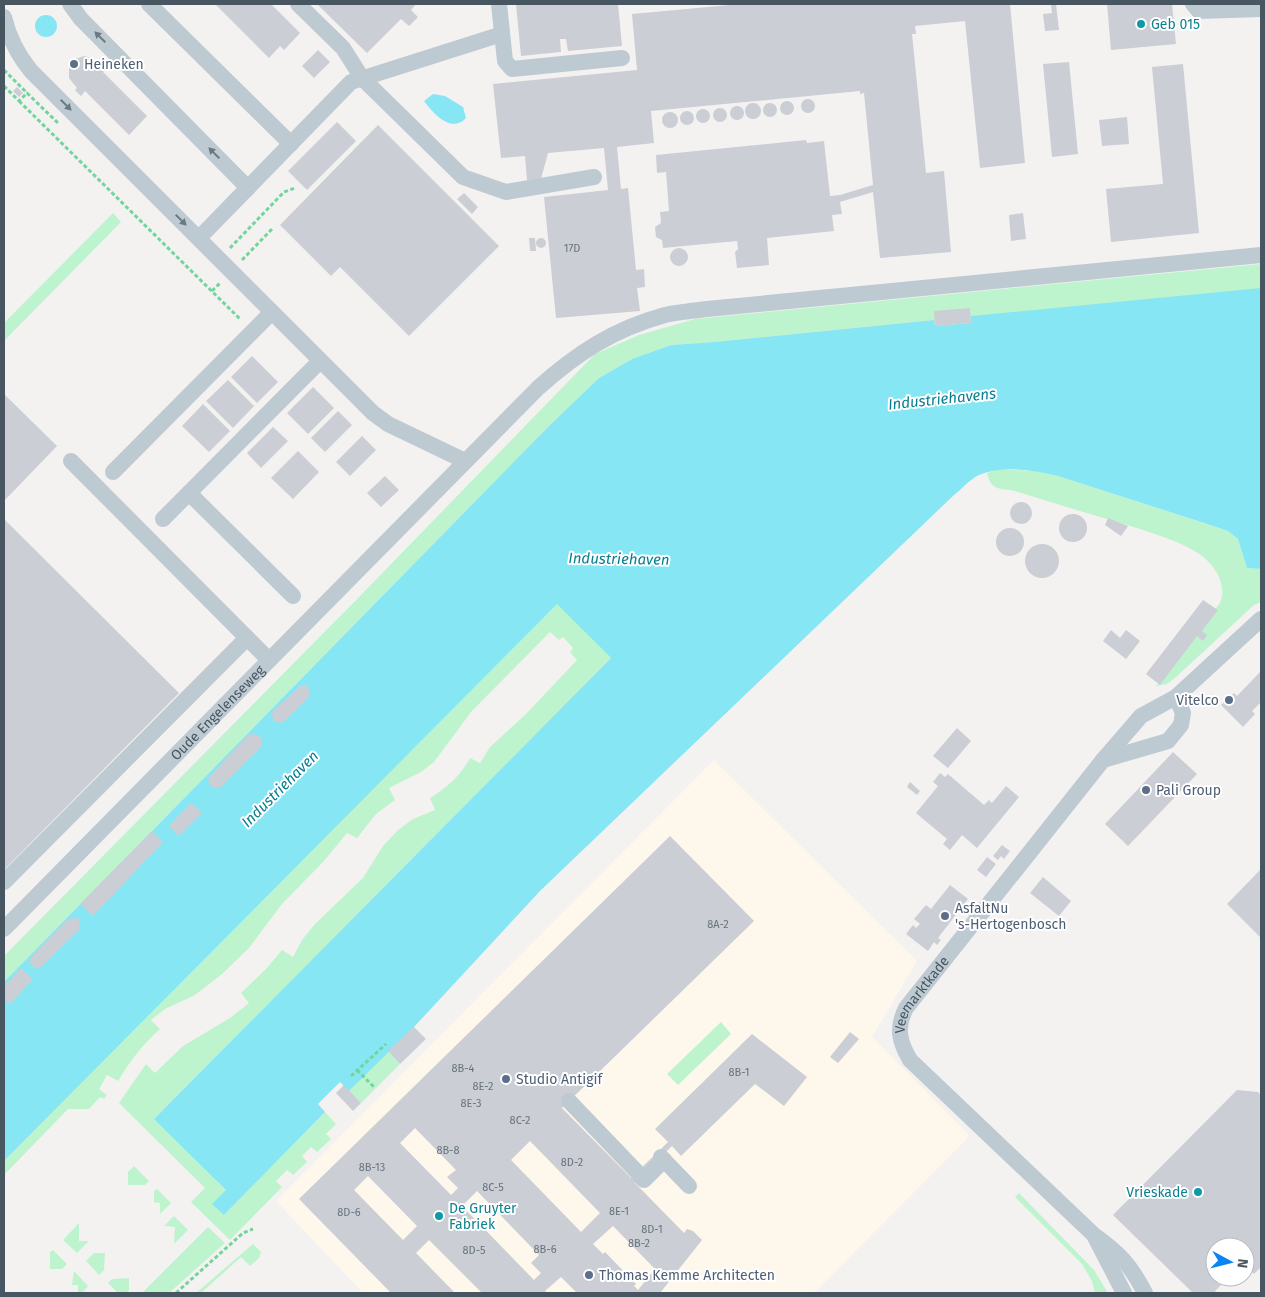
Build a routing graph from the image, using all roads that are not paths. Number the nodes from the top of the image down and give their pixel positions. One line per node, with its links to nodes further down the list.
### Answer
1 (70, 4): 13 (street, one-way to 1)
2 (149, 4): 11 (street)
3 (298, 4): 10 (street)
4 (500, 4): 8 (street)
5 (1194, 4): 6 (street)
6 (1261, 9)
7 (4, 17): 14 (street, one-way to 14)
8 (502, 34): 9 (street); 10 (street)
9 (622, 58)
10 (362, 78): 11 (street); 12 (street)
11 (291, 144): 13 (street)
12 (594, 177)
13 (248, 188): 14 (street)
14 (199, 238): 16 (street)
15 (1261, 255): 19 (street, Oude Engelenseweg)
16 (272, 312): 17 (street); 20 (street)
17 (320, 361): 19 (street); 21 (street)
18 (71, 461): 25 (street)
19 (465, 461): 26 (street, Oude Engelenseweg)
20 (113, 472)
21 (188, 493): 22 (street); 23 (street)
22 (163, 519)
23 (293, 596)
24 (1261, 619): 27 (street, Veemarktkade)
25 (247, 638): 26 (street); 29 (street)
26 (269, 660): 30 (street, Oude Engelenseweg)
27 (1176, 697): 28 (street, Veemarktkade); 28 (street)
28 (1103, 760): 33 (street, Veemarktkade)
29 (4, 882)
30 (4, 929)
31 (569, 1101): 32 (street)
32 (689, 1186)
33 (1094, 1235): 34 (street, Veemarktkade); 35 (street, Veemarktkade)
34 (1124, 1293)
35 (1145, 1293)

